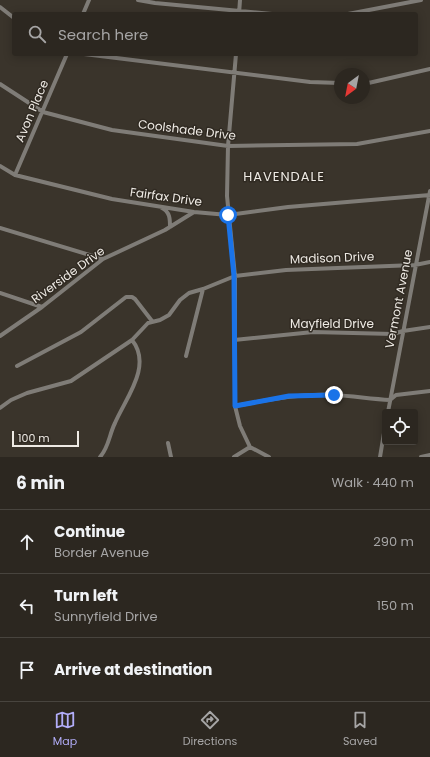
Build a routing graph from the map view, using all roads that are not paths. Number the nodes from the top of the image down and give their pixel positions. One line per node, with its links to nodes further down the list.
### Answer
1 (88, 0): 6 (street)
2 (138, 0): 7 (street)
3 (240, 0): 8 (street)
4 (421, 0): 9 (street)
5 (0, 6): 10 (street)
6 (84, 12)
7 (232, 12)
8 (240, 12)
9 (358, 12)
10 (12, 16)
11 (66, 56): 19 (street, Avon Place)
12 (100, 56): 15 (street)
13 (236, 56): 15 (street)
14 (430, 69): 17 (street)
15 (235, 73): 16 (street); 21 (street)
16 (334, 83)
17 (370, 83)
18 (0, 84): 19 (street, Coolshade Drive)
19 (43, 112): 21 (street, Coolshade Drive); 23 (street, Avon Place)
20 (430, 131): 21 (street, Coolshade Drive)
21 (228, 146): 27 (street)
22 (0, 166): 23 (street, Fairfax Drive)
23 (15, 175): 25 (street, Fairfax Drive)
24 (430, 194): 27 (street, Fairfax Drive); 32 (street, Vermont Avenue)
25 (160, 206): 26 (street, Fairfax Drive); 28 (street)
26 (194, 212): 27 (street, Fairfax Drive); 28 (street, Riverside Drive)
27 (228, 215): 33 (street)
28 (170, 227): 30 (street, Riverside Drive)
29 (0, 228): 30 (street)
30 (103, 259): 36 (street, Riverside Drive)
31 (430, 262): 32 (street, Madison Drive)
32 (415, 265): 33 (street, Madison Drive); 39 (street, Vermont Avenue)
33 (234, 276): 34 (street, Madison Drive); 42 (street)
34 (203, 289): 37 (street, Madison Drive); 43 (street)
35 (0, 293): 36 (street)
36 (42, 307): 40 (street, Riverside Drive)
37 (152, 321): 41 (street); 44 (street)
38 (430, 327): 39 (street, Mayfield Drive)
39 (403, 331): 42 (street, Mayfield Drive); 46 (street, Vermont Avenue)
40 (0, 336)
41 (132, 340): 48 (street); 54 (street)
42 (234, 340): 47 (street)
43 (186, 356)
44 (17, 366)
45 (430, 391): 46 (street)
46 (390, 400): 47 (street); 49 (street, Vermont Avenue)
47 (235, 406): 52 (street)
48 (0, 408)
49 (388, 409)
50 (168, 443): 55 (street)
51 (382, 445): 58 (street)
52 (250, 447): 56 (street); 57 (street)
53 (430, 456): 59 (street)
54 (100, 457)
55 (171, 457)
56 (234, 457)
57 (269, 457)
58 (380, 457)
59 (421, 457)

